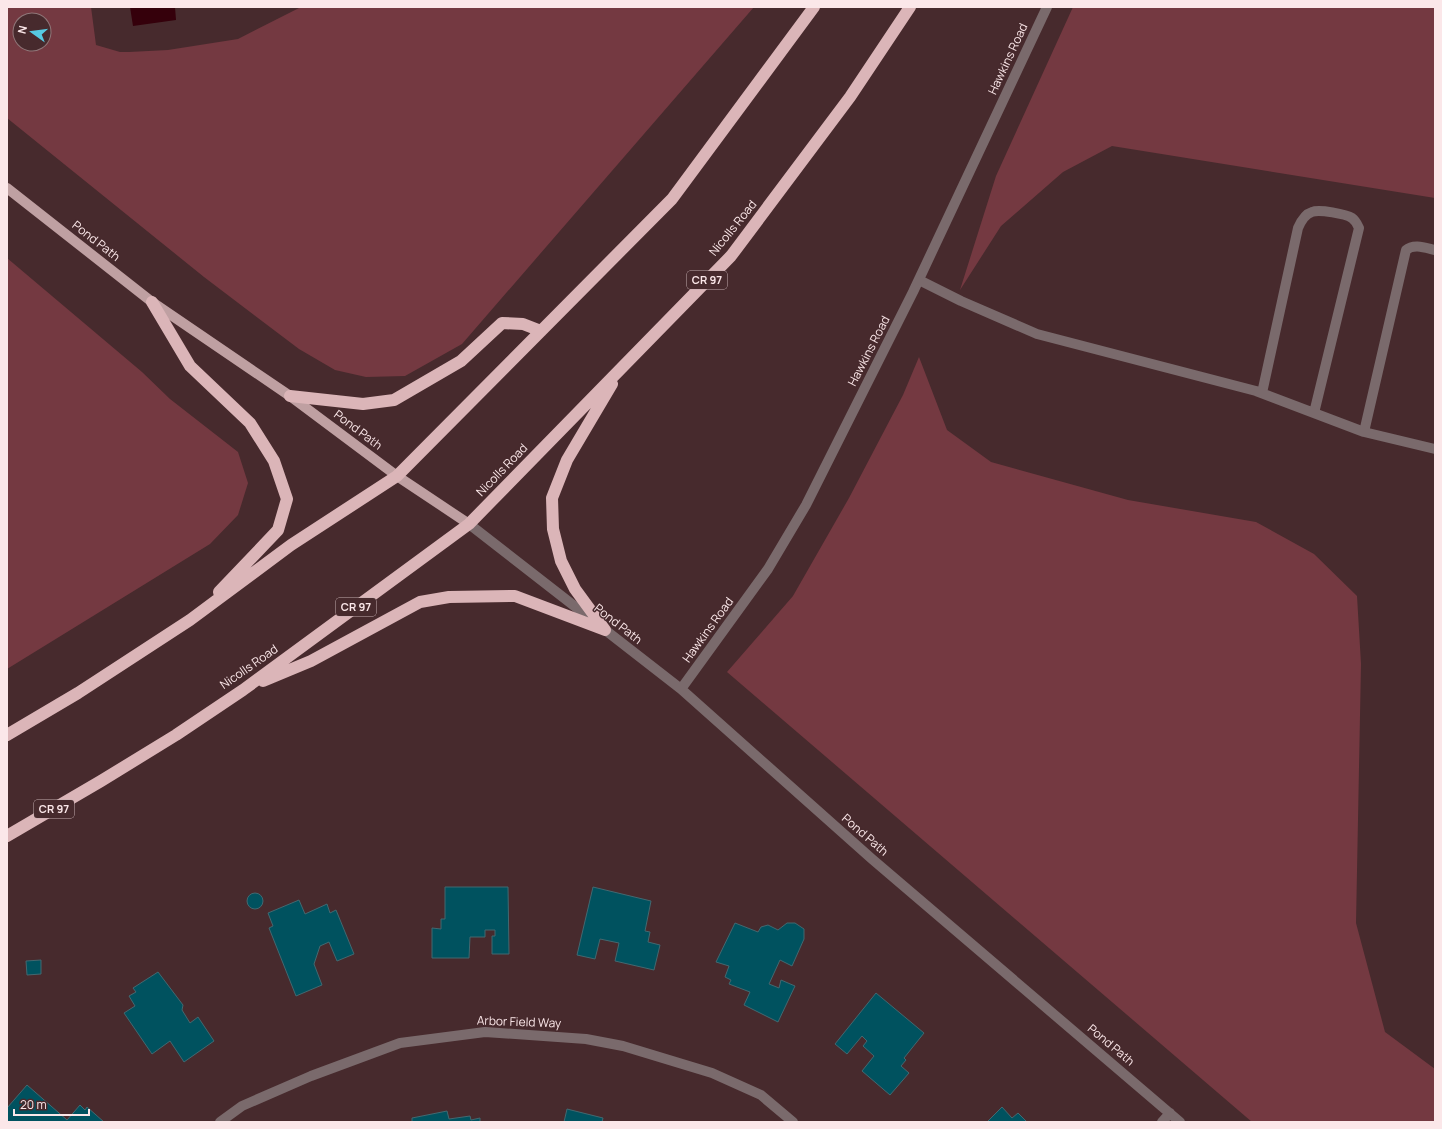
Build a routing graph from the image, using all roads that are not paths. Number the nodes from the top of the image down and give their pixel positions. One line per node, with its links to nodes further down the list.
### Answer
1 (814, 7): 8 (highway)
2 (910, 7): 9 (highway, Nicolls Road / CR 97)
3 (1047, 7): 6 (street, Hawkins Road)
4 (7, 188): 7 (main road, Pond Path)
5 (1435, 250): 13 (street)
6 (919, 280): 10 (street); 19 (street, Hawkins Road)
7 (152, 302): 11 (main road, Pond Path); 17 (highway)
8 (541, 331): 11 (highway); 15 (highway)
9 (621, 368): 16 (highway, Nicolls Road / CR 97); 18 (highway)
10 (1262, 393): 12 (street); 12 (street)
11 (290, 396): 15 (main road, Pond Path)
12 (1314, 413): 13 (street)
13 (1364, 432): 14 (street)
14 (1435, 449)
15 (397, 476): 16 (main road, Pond Path); 17 (highway)
16 (469, 524): 18 (street, Pond Path); 20 (highway, Nicolls Road / CR 97)
17 (190, 620): 21 (highway)
18 (605, 630): 19 (street, Pond Path); 20 (highway)
19 (681, 689): 23 (street, Pond Path)
20 (243, 690): 22 (highway, Nicolls Road / CR 97)
21 (7, 736)
22 (7, 836)
23 (1170, 1113): 26 (street); 27 (street, Pond Path)
24 (220, 1122): 25 (street, Arbor Field Way)
25 (793, 1122)
26 (1162, 1122)
27 (1180, 1122)

